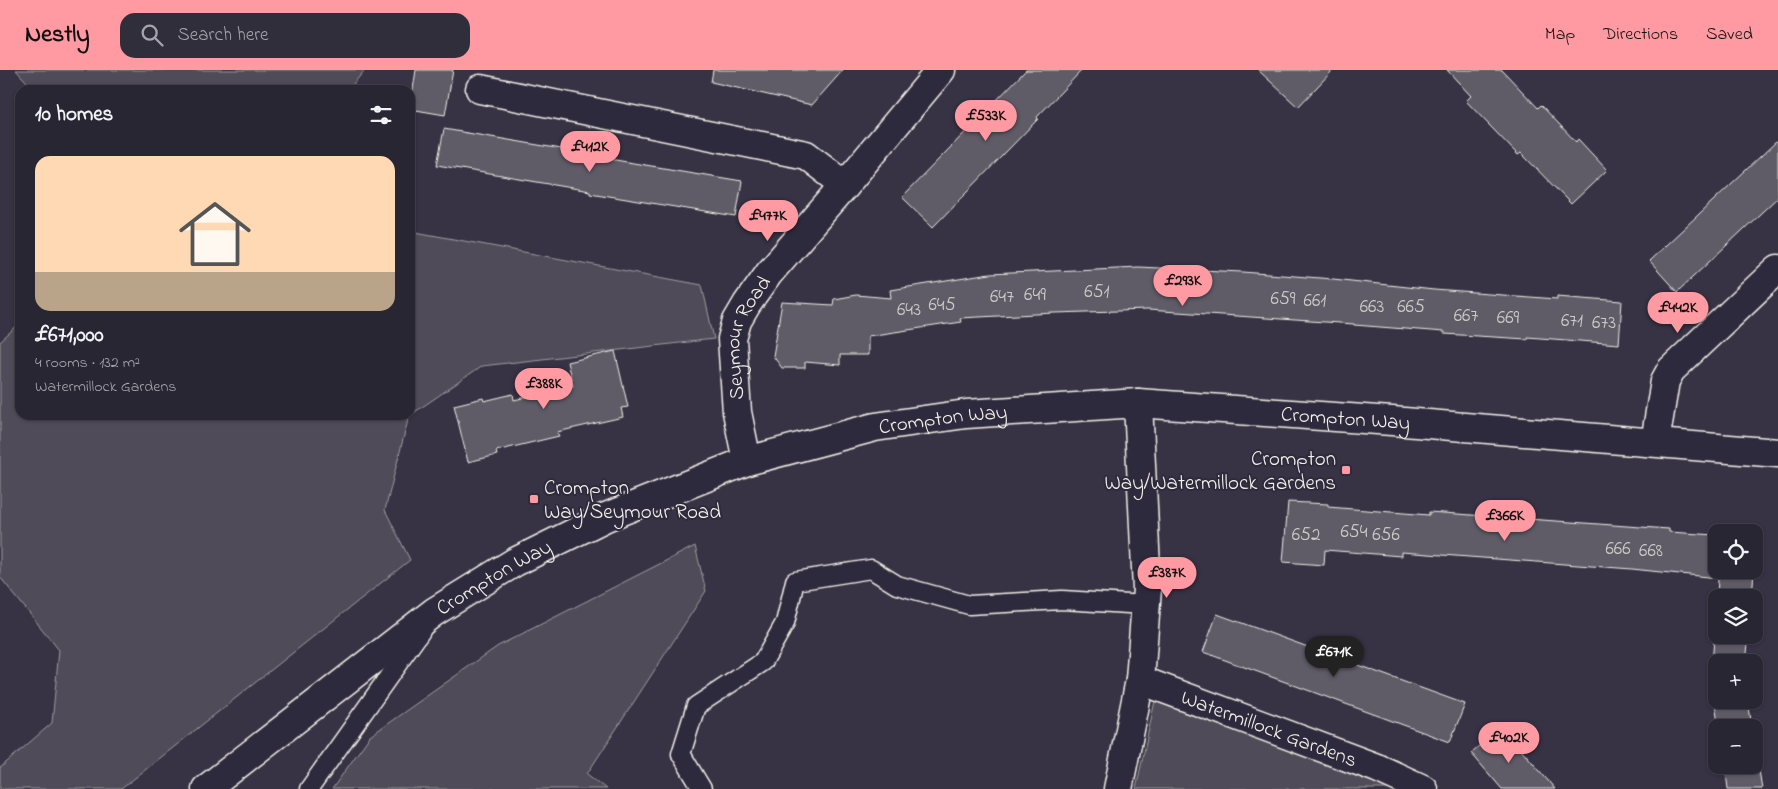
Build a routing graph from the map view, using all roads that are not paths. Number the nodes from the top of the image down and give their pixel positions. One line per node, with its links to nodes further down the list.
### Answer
1 (941, 70): 3 (main road, Seymour Road)
2 (480, 89): 3 (main road)
3 (845, 185): 8 (main road, Seymour Road)
4 (1778, 269): 6 (main road)
5 (1138, 403): 6 (main road, Crompton Way); 8 (main road, Crompton Way); 9 (main road)
6 (1655, 442): 7 (main road, Crompton Way)
7 (1778, 453)
8 (747, 461): 10 (main road, Crompton Way)
9 (1145, 605): 11 (main road); 14 (lane)
10 (434, 612): 12 (main road, Crompton Way); 13 (lane)
11 (1140, 680): 15 (main road); 16 (main road, Watermillock Gardens)
12 (206, 789)
13 (309, 789)
14 (702, 789)
15 (1118, 789)
16 (1423, 789)

